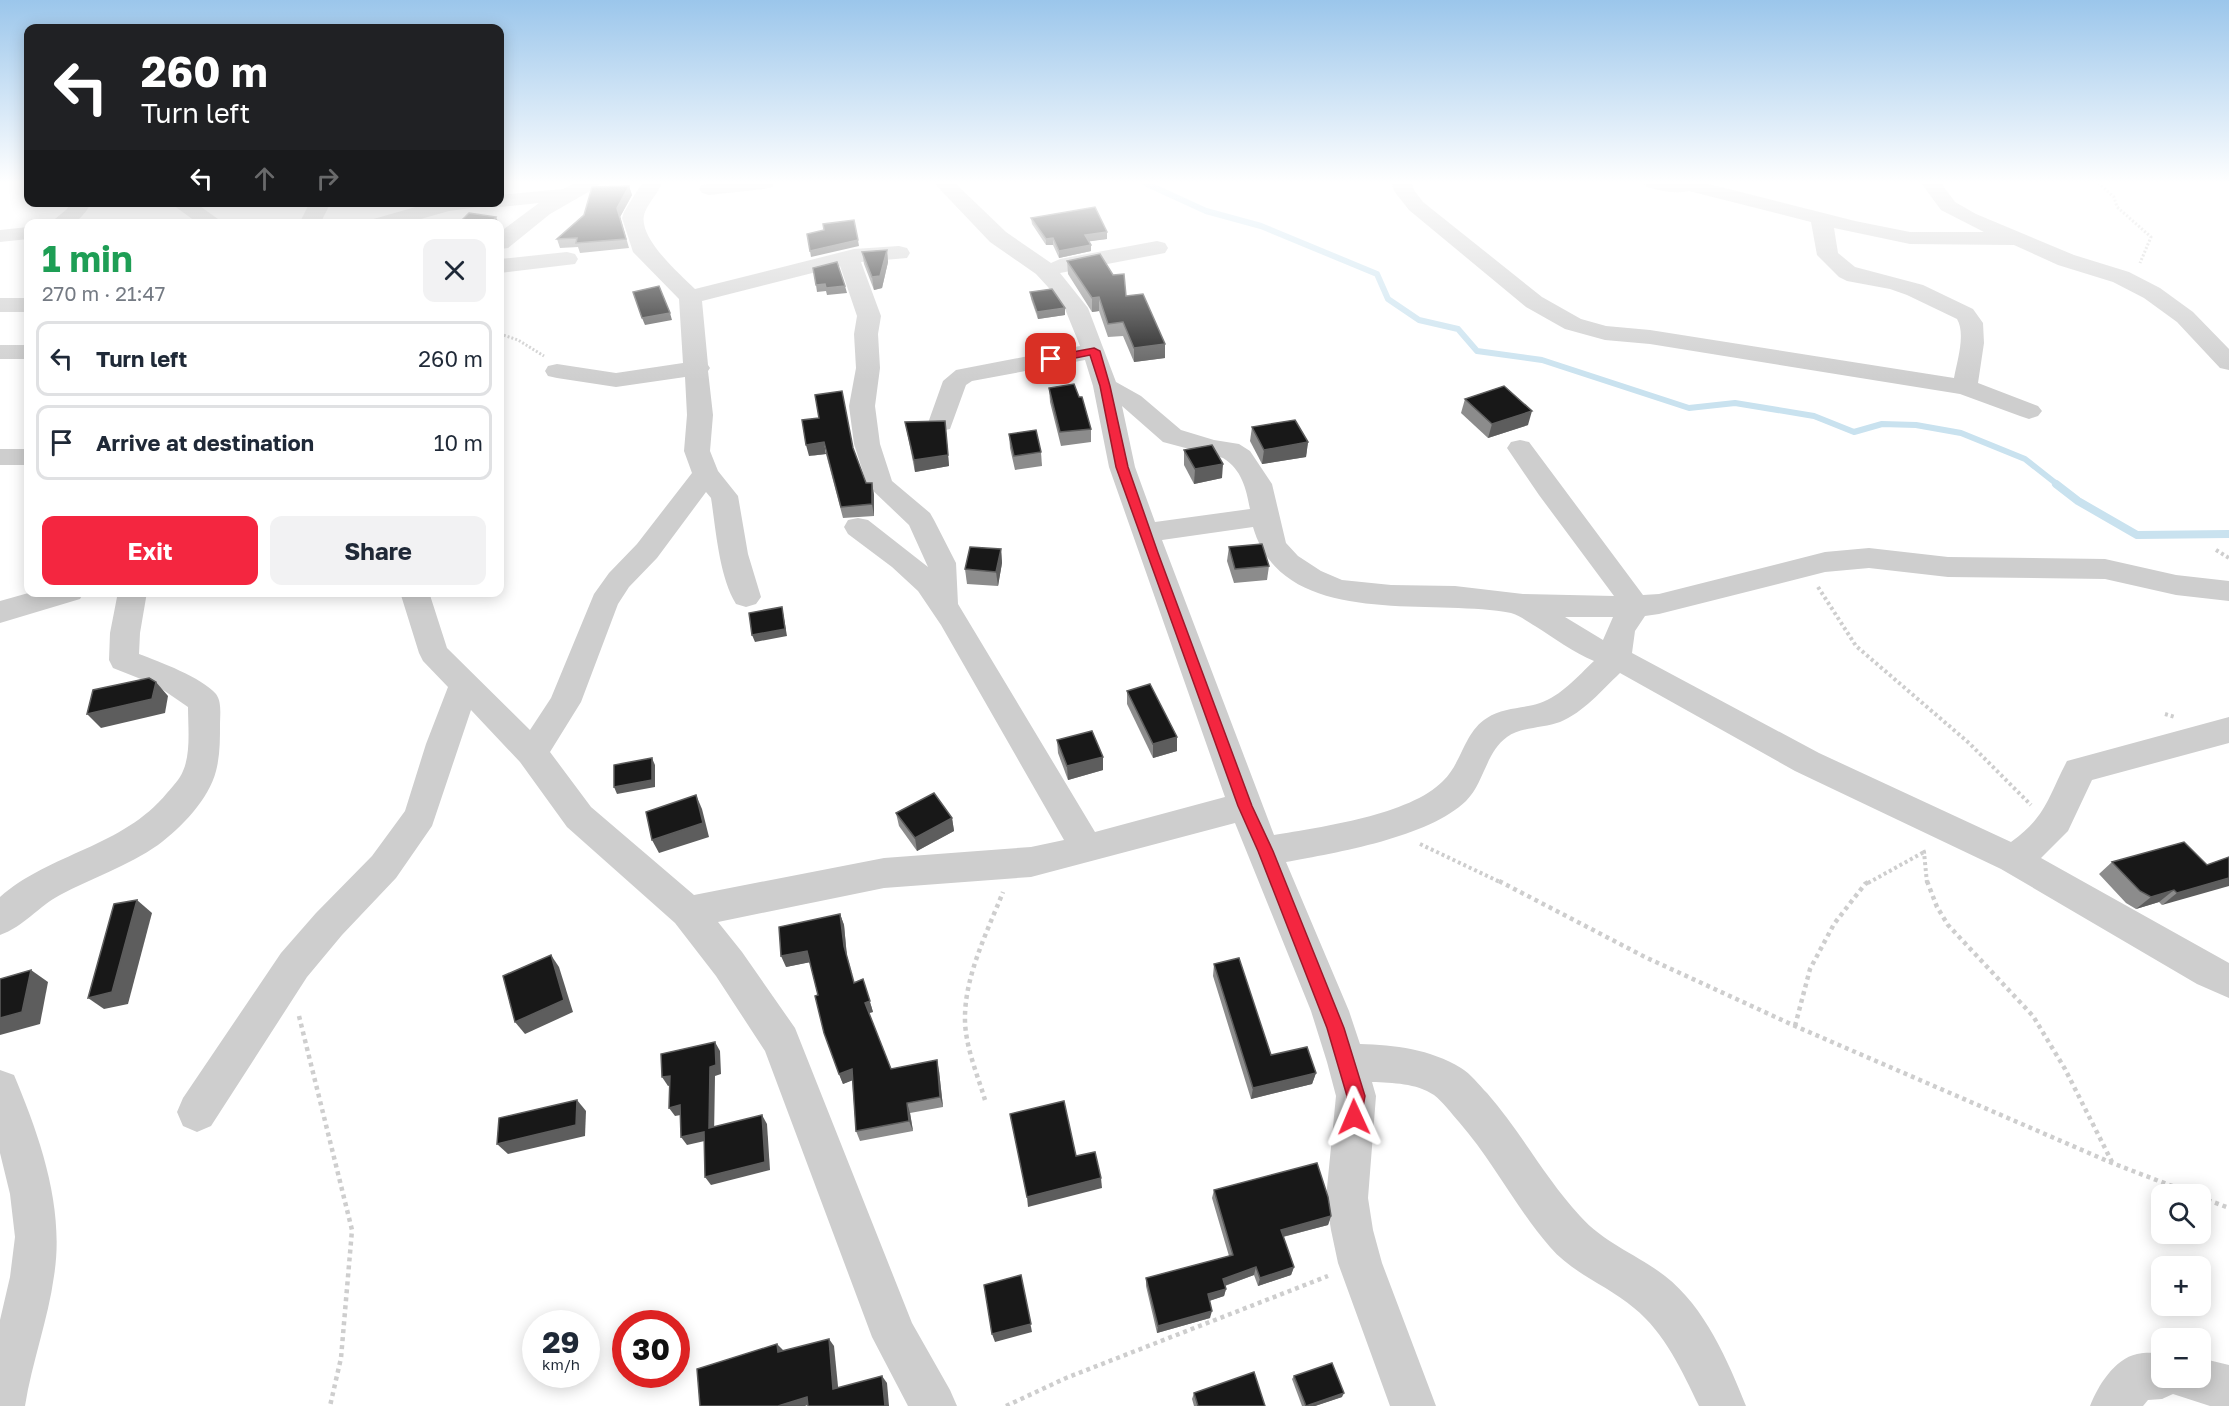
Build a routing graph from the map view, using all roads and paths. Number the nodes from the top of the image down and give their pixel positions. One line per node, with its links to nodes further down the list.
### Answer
1 (644, 249): 14 (street)
2 (1015, 249): 13 (street)
3 (1154, 249): 13 (street)
4 (1468, 249): 25 (street)
5 (1827, 249): 25 (street)
6 (2041, 249): 21 (street)
7 (2147, 249): 12 (path)
8 (899, 253): 9 (street)
9 (848, 258): 14 (street); 44 (street)
10 (567, 259): 11 (street)
11 (504, 266)
12 (2138, 267)
13 (1044, 269): 18 (street)
14 (690, 297): 22 (street)
15 (0, 305): 16 (street)
16 (24, 305)
17 (504, 336): 23 (path)
18 (1094, 351): 24 (street); 27 (street)
19 (0, 352): 20 (street)
20 (24, 352)
21 (2229, 363)
22 (698, 368): 23 (street); 31 (street)
23 (557, 372)
24 (1105, 386): 32 (street); 34 (street)
25 (1965, 387): 26 (street)
26 (2029, 411)
27 (941, 423)
28 (1520, 448): 45 (street)
29 (0, 457): 30 (street)
30 (24, 457)
31 (706, 474): 42 (street); 50 (street)
32 (1264, 516): 34 (street); 43 (street)
33 (858, 527): 44 (street)
34 (1145, 533): 51 (street)
35 (2216, 550): 36 (path)
36 (2229, 558)
37 (1804, 567): 38 (street); 45 (street); 53 (path)
38 (2229, 591)
39 (52, 597): 46 (street)
40 (132, 597): 61 (street)
41 (416, 597): 48 (street)
42 (746, 597)
43 (1521, 604): 45 (street); 47 (street)
44 (943, 605): 55 (street)
45 (1636, 607): 47 (street)
46 (0, 612)
47 (1616, 659): 52 (street); 54 (street)
48 (465, 684): 50 (street); 62 (street)
49 (2229, 730): 53 (street)
50 (532, 753): 60 (street)
51 (1245, 806): 55 (street); 56 (street)
52 (1385, 825): 56 (street); 64 (path)
53 (2054, 826): 58 (street)
54 (1970, 840): 57 (path); 58 (street)
55 (1088, 849): 59 (street)
56 (1266, 851): 65 (street)
57 (1924, 852): 64 (path); 69 (path)
58 (2013, 859): 63 (street)
59 (1015, 864): 60 (street); 67 (path)
60 (688, 912): 79 (street)
61 (0, 919)
62 (294, 965): 68 (street); 78 (path)
63 (2229, 981)
64 (1795, 1026): 69 (path)
65 (1347, 1062): 73 (street); 82 (street)
66 (0, 1089): 77 (street)
67 (985, 1100)
68 (197, 1112)
69 (2112, 1163): 70 (path)
70 (2167, 1184)
71 (2211, 1201): 72 (path)
72 (2229, 1208)
73 (1360, 1263): 80 (path); 81 (street)
74 (2151, 1376): 83 (street)
75 (2211, 1383): 76 (street)
76 (2229, 1388)
77 (2, 1406)
78 (330, 1406)
79 (934, 1406)
80 (1006, 1406)
81 (1413, 1406)
82 (1723, 1406)
83 (2113, 1406)

